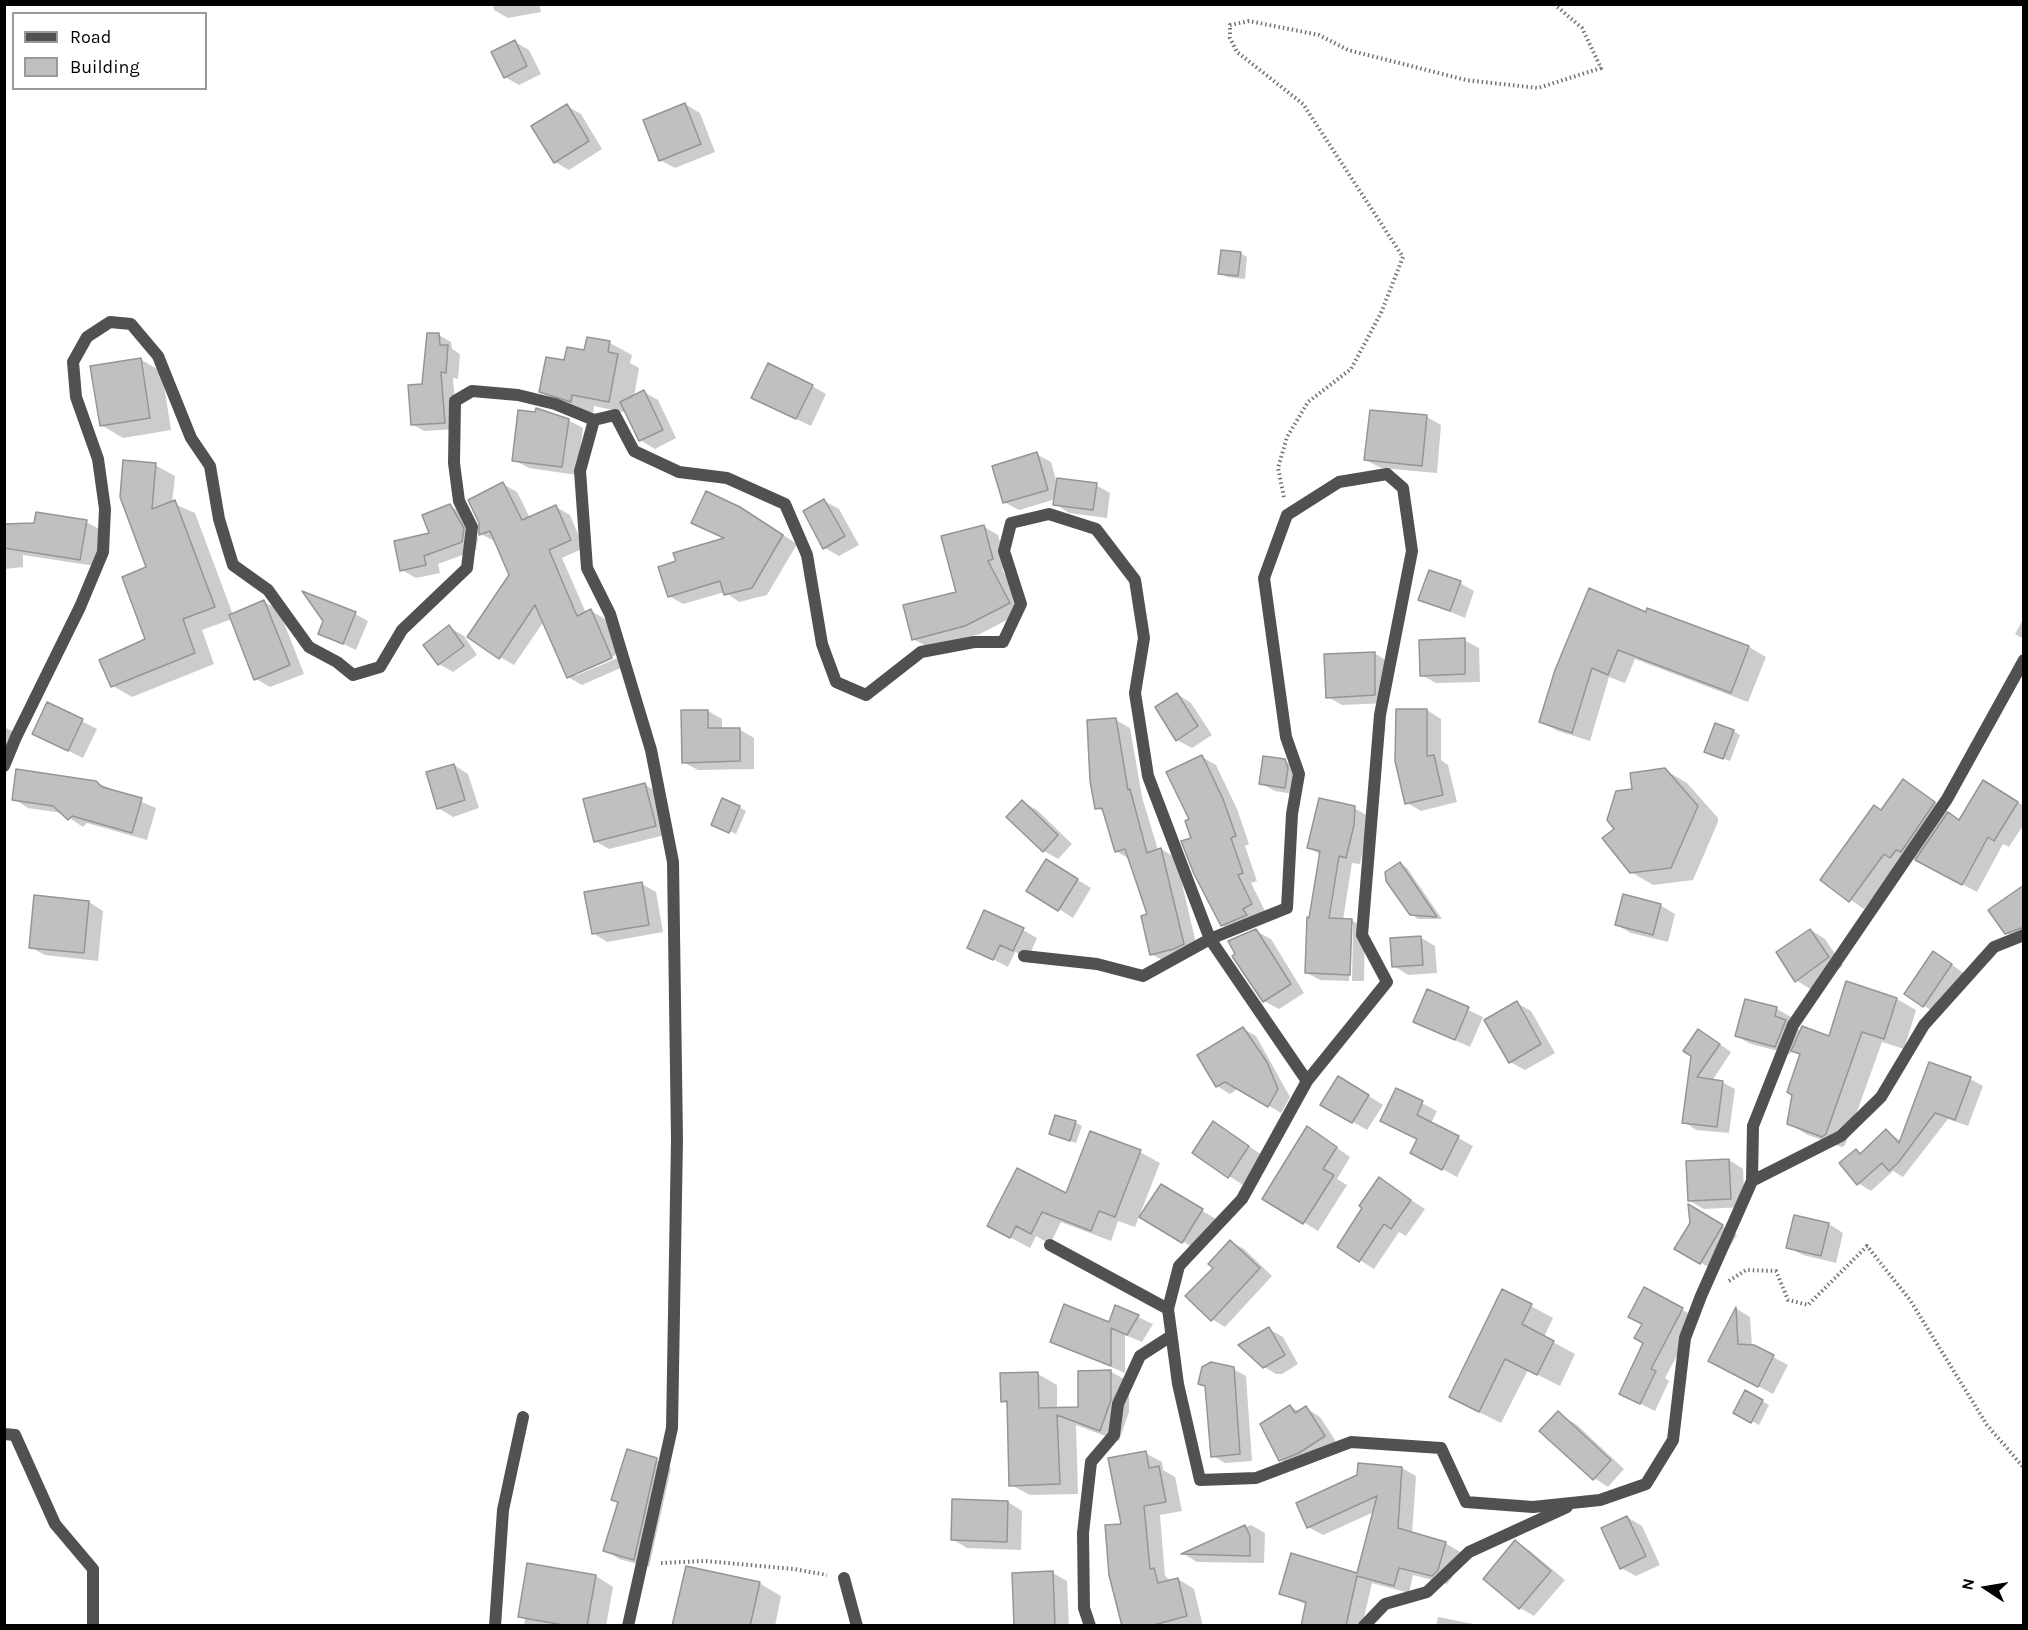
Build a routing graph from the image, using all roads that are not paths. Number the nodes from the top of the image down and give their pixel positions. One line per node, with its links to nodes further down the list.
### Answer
1 (594, 420): 3 (street); 5 (street); 18 (street)
2 (2024, 660): 8 (street)
3 (4, 766)
4 (2024, 935): 8 (street)
5 (1210, 939): 6 (street); 7 (street); 7 (street)
6 (1024, 956)
7 (1306, 1081): 10 (street)
8 (1752, 1181): 14 (street)
9 (1050, 1245): 10 (street)
10 (1168, 1310): 11 (street)
11 (1172, 1336): 14 (street); 20 (street)
12 (523, 1417): 17 (street)
13 (4, 1434): 16 (street)
14 (1576, 1503): 21 (street)
15 (844, 1578): 19 (street)
16 (93, 1626)
17 (495, 1626)
18 (628, 1626)
19 (858, 1626)
20 (1090, 1626)
21 (1364, 1626)

